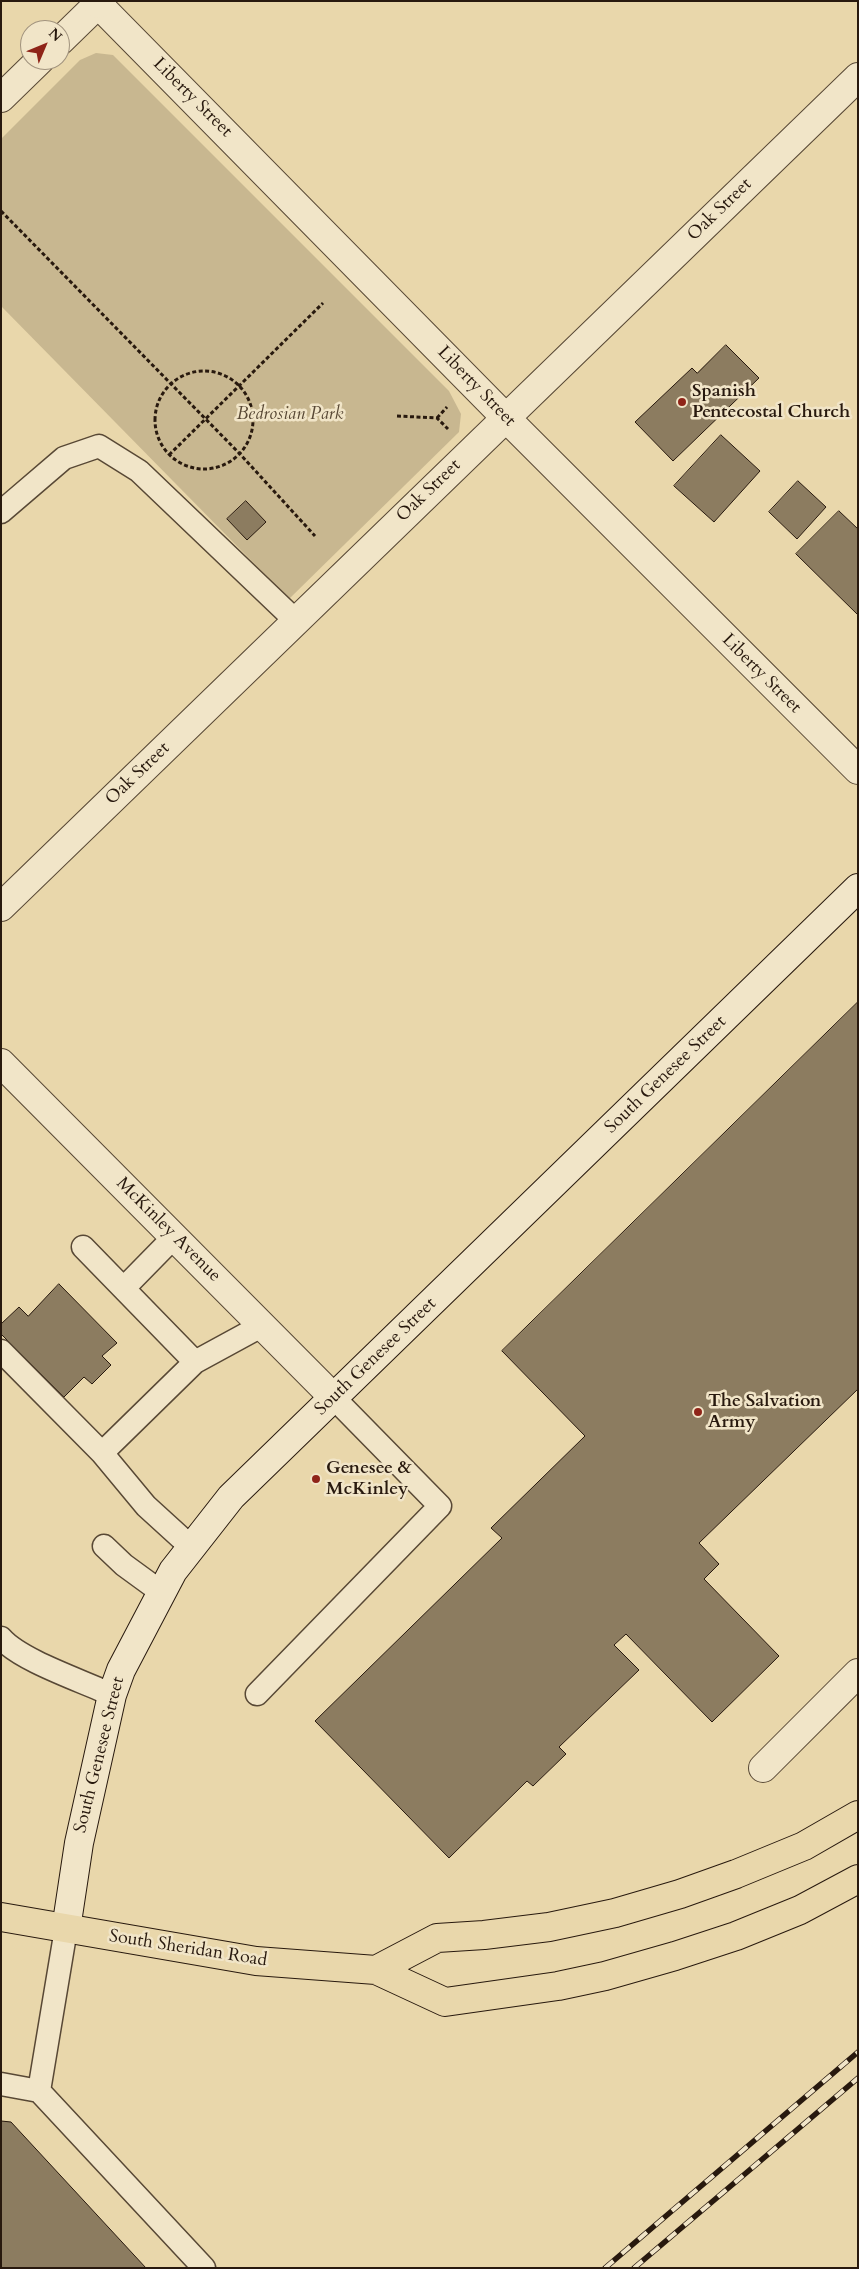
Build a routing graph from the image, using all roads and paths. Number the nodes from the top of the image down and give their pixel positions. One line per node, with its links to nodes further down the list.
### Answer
1 (98, 2): 2 (street); 12 (street, Liberty Street)
2 (70, 31)
3 (30, 70): 5 (street)
4 (858, 77): 12 (street, Oak Street)
5 (1, 98)
6 (1, 211): 8 (path)
7 (323, 303): 9 (path)
8 (170, 384): 9 (path); 14 (path); 16 (path)
9 (239, 385): 14 (path); 17 (path)
10 (453, 401): 13 (path)
11 (396, 416): 13 (path)
12 (505, 417): 20 (street, Oak Street); 21 (street, Liberty Street)
13 (437, 418): 15 (path)
14 (205, 420): 16 (path); 17 (path)
15 (452, 433)
16 (169, 454): 17 (path)
17 (240, 454): 19 (path)
18 (1, 512): 20 (lane)
19 (315, 536)
20 (296, 620): 23 (street, Oak Street)
21 (858, 770)
22 (858, 888): 31 (street, South Genesee Street)
23 (1, 907)
24 (1, 1063): 25 (street, McKinley Avenue)
25 (174, 1237): 27 (lane); 28 (street, McKinley Avenue)
26 (83, 1247): 27 (lane)
27 (124, 1288): 30 (lane)
28 (262, 1325): 30 (lane); 31 (street, McKinley Avenue)
29 (1, 1351): 32 (lane)
30 (195, 1362): 32 (lane)
31 (334, 1398): 34 (street, South Genesee Street); 38 (lane)
32 (102, 1453): 34 (lane)
33 (104, 1546): 35 (lane)
34 (191, 1547): 35 (street, South Genesee Street)
35 (161, 1592): 39 (street, South Genesee Street)
36 (1, 1638): 39 (lane)
37 (858, 1674): 40 (street)
38 (258, 1694)
39 (112, 1695): 44 (street, South Genesee Street)
40 (763, 1768)
41 (858, 1815): 45 (highway)
42 (858, 1879): 45 (highway)
43 (1, 1917): 44 (highway, South Sheridan Road)
44 (66, 1929): 45 (highway, South Sheridan Road); 47 (lane)
45 (376, 1970)
46 (1, 2084): 47 (lane)
47 (39, 2091): 48 (lane)
48 (204, 2268)

